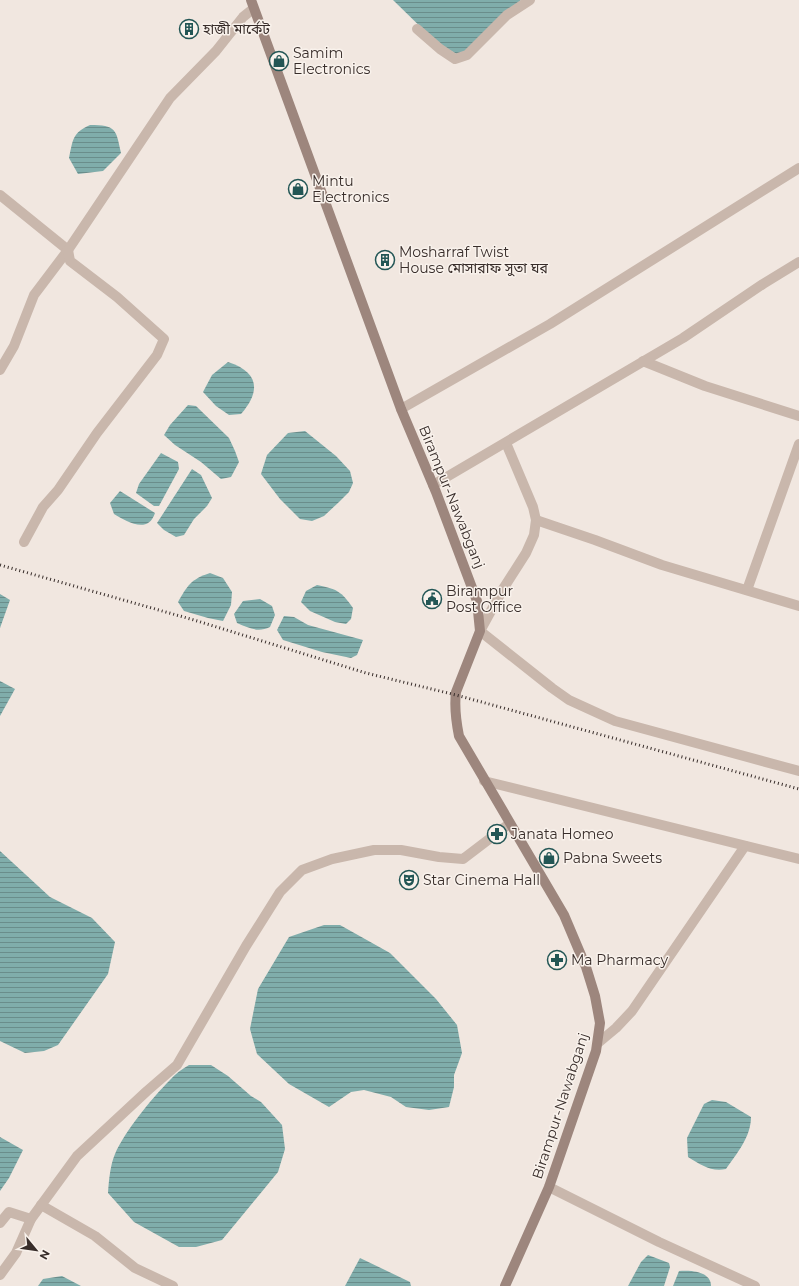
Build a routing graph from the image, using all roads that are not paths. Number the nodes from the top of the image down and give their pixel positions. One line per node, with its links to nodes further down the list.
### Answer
1 (530, 0): 3 (street)
2 (252, 4): 6 (street); 10 (main road, Birampur-Nawabganj)
3 (416, 29)
4 (799, 168): 10 (street)
5 (0, 195): 6 (street)
6 (68, 250): 9 (street); 16 (street)
7 (799, 262): 8 (street)
8 (643, 361): 11 (street); 12 (street)
9 (0, 370)
10 (401, 409): 14 (main road, Birampur-Nawabganj)
11 (799, 416)
12 (506, 443): 14 (street); 15 (street)
13 (799, 444): 17 (street)
14 (433, 485): 19 (main road, Birampur-Nawabganj)
15 (536, 520): 17 (street); 19 (street)
16 (24, 542)
17 (747, 590): 18 (street)
18 (799, 606)
19 (480, 631): 20 (street); 21 (main road, Birampur-Nawabganj)
20 (799, 771)
21 (484, 781): 22 (main road, Birampur-Nawabganj); 23 (street)
22 (510, 824): 25 (main road, Birampur-Nawabganj); 27 (street)
23 (745, 846): 24 (street); 25 (street)
24 (799, 859)
25 (598, 1043): 26 (main road, Birampur-Nawabganj)
26 (549, 1187): 32 (main road, Birampur-Nawabganj); 33 (street)
27 (42, 1205): 28 (street); 31 (street)
28 (31, 1219): 29 (street); 30 (street)
29 (0, 1223)
30 (0, 1275)
31 (173, 1286)
32 (505, 1286)
33 (755, 1286)

